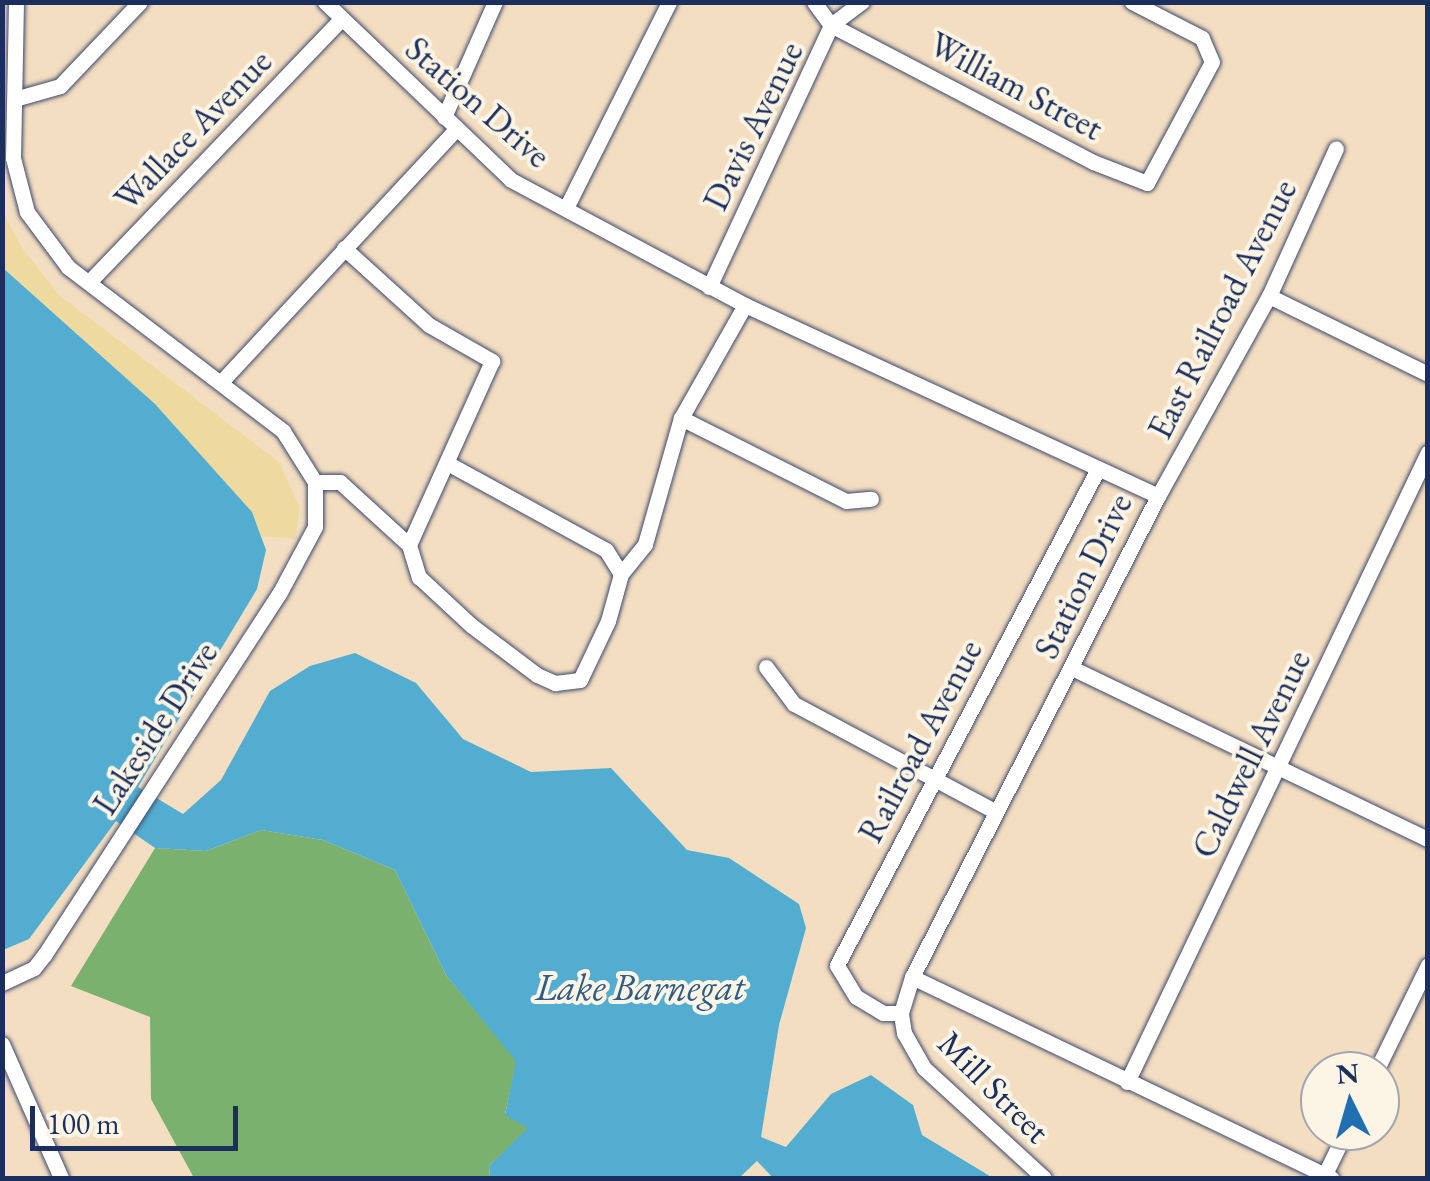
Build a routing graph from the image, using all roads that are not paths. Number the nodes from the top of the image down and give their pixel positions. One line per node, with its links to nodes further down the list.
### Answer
1 (16, 2): 11 (street)
2 (140, 2): 11 (street)
3 (325, 2): 9 (street, Station Drive)
4 (495, 2): 12 (street)
5 (669, 2): 15 (street)
6 (814, 2): 10 (street, William Street)
7 (862, 2): 10 (street, Davis Avenue)
8 (1132, 2): 10 (street, William Street)
9 (341, 19): 12 (street, Station Drive); 17 (street, Wallace Avenue)
10 (831, 25): 18 (street, Davis Avenue)
11 (18, 98): 17 (street)
12 (444, 116): 13 (street, Station Drive)
13 (455, 130): 15 (street, Station Drive); 16 (street)
14 (1336, 148): 19 (street, East Railroad Avenue)
15 (566, 208): 18 (street, Station Drive)
16 (344, 248): 22 (street); 25 (street)
17 (89, 282): 22 (street)
18 (709, 287): 20 (street, Station Drive)
19 (1269, 296): 21 (street); 29 (street, East Railroad Avenue)
20 (746, 305): 23 (street); 26 (street, Station Drive)
21 (1428, 374)
22 (221, 382): 27 (street)
23 (681, 418): 30 (street); 32 (street)
24 (1428, 452): 28 (street, Caldwell Avenue)
25 (449, 464): 31 (street); 32 (street)
26 (1098, 469): 29 (street, Station Drive); 36 (street, Railroad Avenue)
27 (315, 482): 31 (street); 41 (street, Lakeside Drive)
28 (1420, 492): 35 (street, Caldwell Avenue)
29 (1158, 496): 34 (street, Station Drive)
30 (870, 500)
31 (409, 545): 32 (street)
32 (620, 574)
33 (766, 666): 36 (street)
34 (1072, 668): 35 (street); 37 (street, Station Drive)
35 (1278, 766): 38 (street); 45 (street, Caldwell Avenue)
36 (934, 778): 37 (street); 42 (street, Railroad Avenue)
37 (996, 812): 40 (street, Station Drive)
38 (1428, 839)
39 (1428, 965): 44 (street)
40 (912, 977): 42 (street, Mill Street); 45 (street)
41 (2, 984)
42 (902, 1013): 48 (street, Mill Street)
43 (2, 1044): 47 (street)
44 (1386, 1051)
45 (1128, 1082): 49 (street)
46 (1337, 1151): 49 (street)
47 (61, 1178)
48 (1044, 1178)
49 (1326, 1178)

